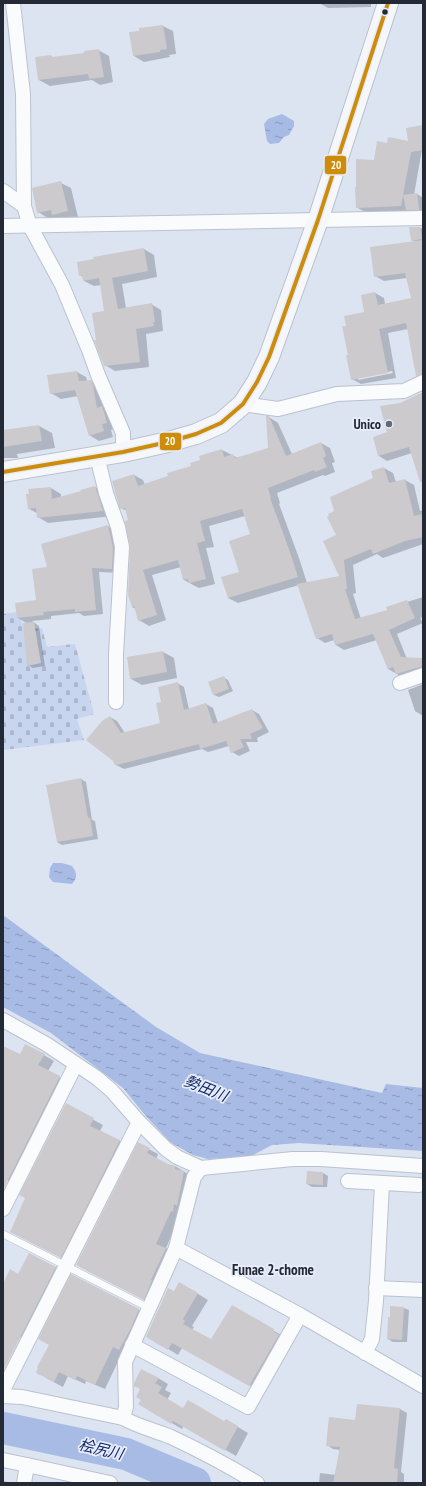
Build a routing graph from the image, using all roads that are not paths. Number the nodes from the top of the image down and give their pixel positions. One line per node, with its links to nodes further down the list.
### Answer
1 (13, 3): 4 (street)
2 (388, 3): 6 (main road)
3 (3, 191): 4 (street)
4 (24, 206): 8 (street)
5 (423, 218): 6 (street)
6 (318, 220): 8 (street); 10 (main road)
7 (3, 226): 8 (street)
8 (30, 226): 11 (street)
9 (423, 382): 10 (street)
10 (243, 404): 11 (main road)
11 (124, 452): 12 (main road)
12 (98, 456): 13 (main road); 16 (street)
13 (3, 472)
14 (423, 675): 15 (street)
15 (400, 683)
16 (116, 702)
17 (3, 1020): 18 (street)
18 (76, 1064): 19 (street); 25 (street)
19 (139, 1122): 21 (street); 28 (street)
20 (423, 1166): 21 (street)
21 (201, 1168): 27 (street)
22 (348, 1181): 23 (street)
23 (382, 1183): 24 (street); 29 (street)
24 (419, 1185)
25 (3, 1209)
26 (3, 1234): 28 (lane)
27 (176, 1248): 31 (street); 32 (street)
28 (66, 1266): 31 (lane); 36 (street)
29 (376, 1288): 30 (street); 34 (street)
30 (423, 1290)
31 (149, 1308): 33 (street)
32 (300, 1315): 33 (street); 34 (street)
33 (132, 1345): 38 (street)
34 (366, 1353): 35 (street)
35 (423, 1386)
36 (3, 1390)
37 (3, 1396): 38 (street)
38 (123, 1418): 43 (street)
39 (3, 1460): 40 (street)
40 (27, 1465): 41 (street); 42 (street)
41 (24, 1483)
42 (110, 1483)
43 (257, 1483)

